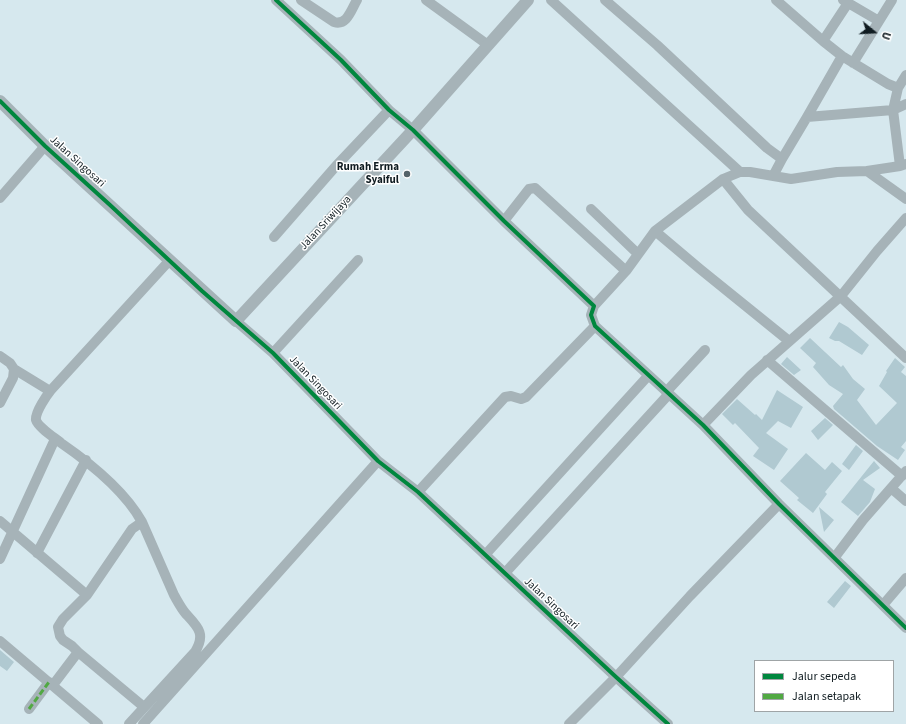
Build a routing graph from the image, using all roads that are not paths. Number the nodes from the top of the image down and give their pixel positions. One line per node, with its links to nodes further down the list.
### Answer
1 (276, 0): 11 (street)
2 (301, 0): 3 (street); 11 (street)
3 (357, 0)
4 (426, 0): 14 (street)
5 (528, 0): 14 (street, Jalan Sriwijaya)
6 (551, 0): 29 (street)
7 (605, 0): 26 (street)
8 (776, 0): 13 (street)
9 (892, 0): 12 (street)
10 (846, 1): 12 (street); 13 (street)
11 (290, 13): 21 (street)
12 (879, 21): 16 (street)
13 (823, 41): 15 (street)
14 (488, 45): 24 (street, Jalan Sriwijaya)
15 (842, 56): 16 (street); 23 (street)
16 (853, 63): 18 (street)
17 (906, 75): 18 (street)
18 (898, 88): 22 (street)
19 (0, 101): 25 (street, Jalan Singosari)
20 (906, 104): 22 (street)
21 (389, 110): 24 (street); 38 (street)
22 (893, 110): 23 (street); 27 (street)
23 (808, 116): 26 (street)
24 (413, 130): 36 (street); 45 (street, Jalan Sriwijaya)
25 (45, 146): 32 (street); 41 (street, Jalan Singosari)
26 (782, 159): 30 (street)
27 (903, 165): 28 (street)
28 (867, 171): 30 (street); 33 (street)
29 (740, 172): 30 (street); 31 (street)
30 (773, 176)
31 (723, 179): 37 (street); 43 (street)
32 (0, 198)
33 (906, 199)
34 (591, 209): 39 (street)
35 (906, 218): 43 (street)
36 (504, 221): 42 (street); 44 (street)
37 (655, 231): 39 (street); 47 (street)
38 (274, 237)
39 (638, 254): 42 (street)
40 (358, 260): 49 (street)
41 (169, 261): 45 (street, Jalan Singosari); 55 (street)
42 (626, 271): 44 (street)
43 (840, 296): 47 (street); 51 (street)
44 (594, 306): 46 (street)
45 (236, 321): 49 (street, Jalan Singosari)
46 (595, 326): 54 (street); 64 (street)
47 (789, 341): 52 (street)
48 (705, 350): 56 (street)
49 (273, 352): 61 (street, Jalan Singosari)
50 (0, 356): 53 (street)
51 (906, 358)
52 (767, 360): 58 (street); 62 (street)
53 (14, 369): 55 (street); 57 (street)
54 (648, 376): 56 (street); 71 (street)
55 (50, 391): 59 (street)
56 (667, 394): 58 (street); 74 (street)
57 (0, 402)
58 (703, 425): 66 (street)
59 (55, 438): 60 (street); 69 (street)
60 (86, 460): 68 (street); 70 (street)
61 (378, 461): 64 (street, Jalan Singosari); 87 (street)
62 (904, 474): 63 (street)
63 (891, 488): 65 (street); 72 (street)
64 (418, 492): 71 (street, Jalan Singosari)
65 (906, 501)
66 (779, 504): 72 (street); 81 (street)
67 (0, 521): 69 (street)
68 (142, 522): 76 (street); 83 (street)
69 (13, 533): 70 (street); 73 (street)
70 (37, 553): 76 (street)
71 (485, 555): 74 (street, Jalan Singosari)
72 (835, 557): 77 (street)
73 (0, 559)
74 (505, 573): 81 (street, Jalan Singosari)
75 (906, 578): 77 (street)
76 (87, 594): 80 (street)
77 (883, 605): 78 (street)
78 (906, 628)
79 (0, 641): 82 (street)
80 (78, 652): 82 (street); 83 (street)
81 (616, 677): 88 (street); 89 (street, Jalan Singosari)
82 (51, 684): 84 (street); 85 (street)
83 (144, 708): 86 (street)
84 (29, 709)
85 (93, 723)
86 (129, 724)
87 (143, 724)
88 (569, 724)
89 (668, 724)

